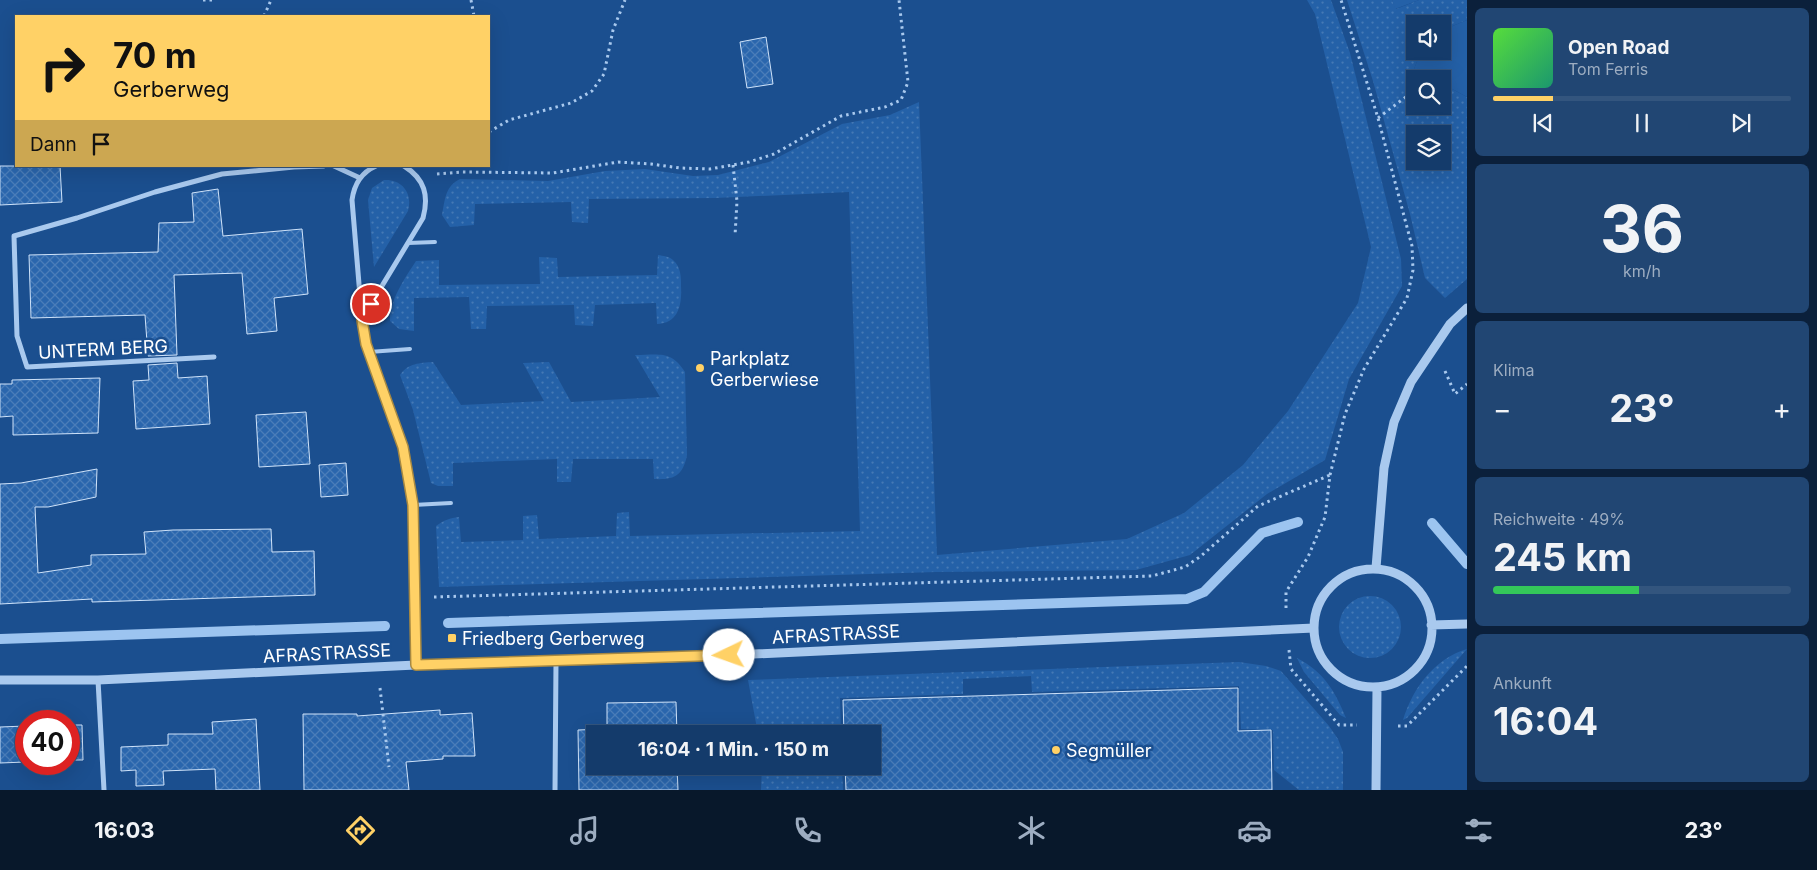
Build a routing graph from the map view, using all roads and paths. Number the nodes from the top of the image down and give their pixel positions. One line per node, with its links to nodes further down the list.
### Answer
1 (203, 0): 2 (path)
2 (212, 0)
3 (270, 0): 8 (path)
4 (471, 0): 9 (path)
5 (625, 0): 12 (path)
6 (899, 0): 13 (path)
7 (1341, 0): 11 (path)
8 (264, 15)
9 (474, 15)
10 (1406, 97): 11 (path)
11 (1378, 118): 30 (path)
12 (490, 130)
13 (733, 165): 18 (path); 20 (path)
14 (294, 167): 28 (street, UNTERM BERG)
15 (336, 167): 19 (street)
16 (374, 167): 19 (street)
17 (405, 167): 18 (street)
18 (417, 176): 22 (street)
19 (360, 178): 24 (street)
20 (736, 236)
21 (435, 242): 22 (lane)
22 (408, 243): 24 (street)
23 (1467, 308): 25 (street)
24 (362, 320): 27 (street)
25 (1434, 347): 29 (path); 33 (street)
26 (410, 349): 27 (lane)
27 (369, 352): 32 (street)
28 (214, 357)
29 (1467, 384)
30 (1330, 475): 34 (path); 38 (path)
31 (450, 503): 32 (lane)
32 (413, 505): 34 (street)
33 (1376, 568): 36 (street); 37 (street)
34 (415, 597): 40 (street)
35 (1467, 624): 36 (street)
36 (1431, 626): 45 (street)
37 (1314, 628): 38 (street, AFRASTRASSE); 45 (street)
38 (1287, 629): 39 (street, AFRASTRASSE); 46 (path)
39 (556, 662): 40 (street, AFRASTRASSE); 49 (street)
40 (416, 665): 42 (street, AFRASTRASSE)
41 (1467, 666): 46 (path)
42 (378, 667): 44 (street, AFRASTRASSE); 47 (path)
43 (0, 680): 44 (street, AFRASTRASSE)
44 (98, 680): 48 (street)
45 (1377, 687): 46 (street)
46 (1376, 726): 50 (street)
47 (389, 767)
48 (104, 790)
49 (555, 790)
50 (1376, 790)

